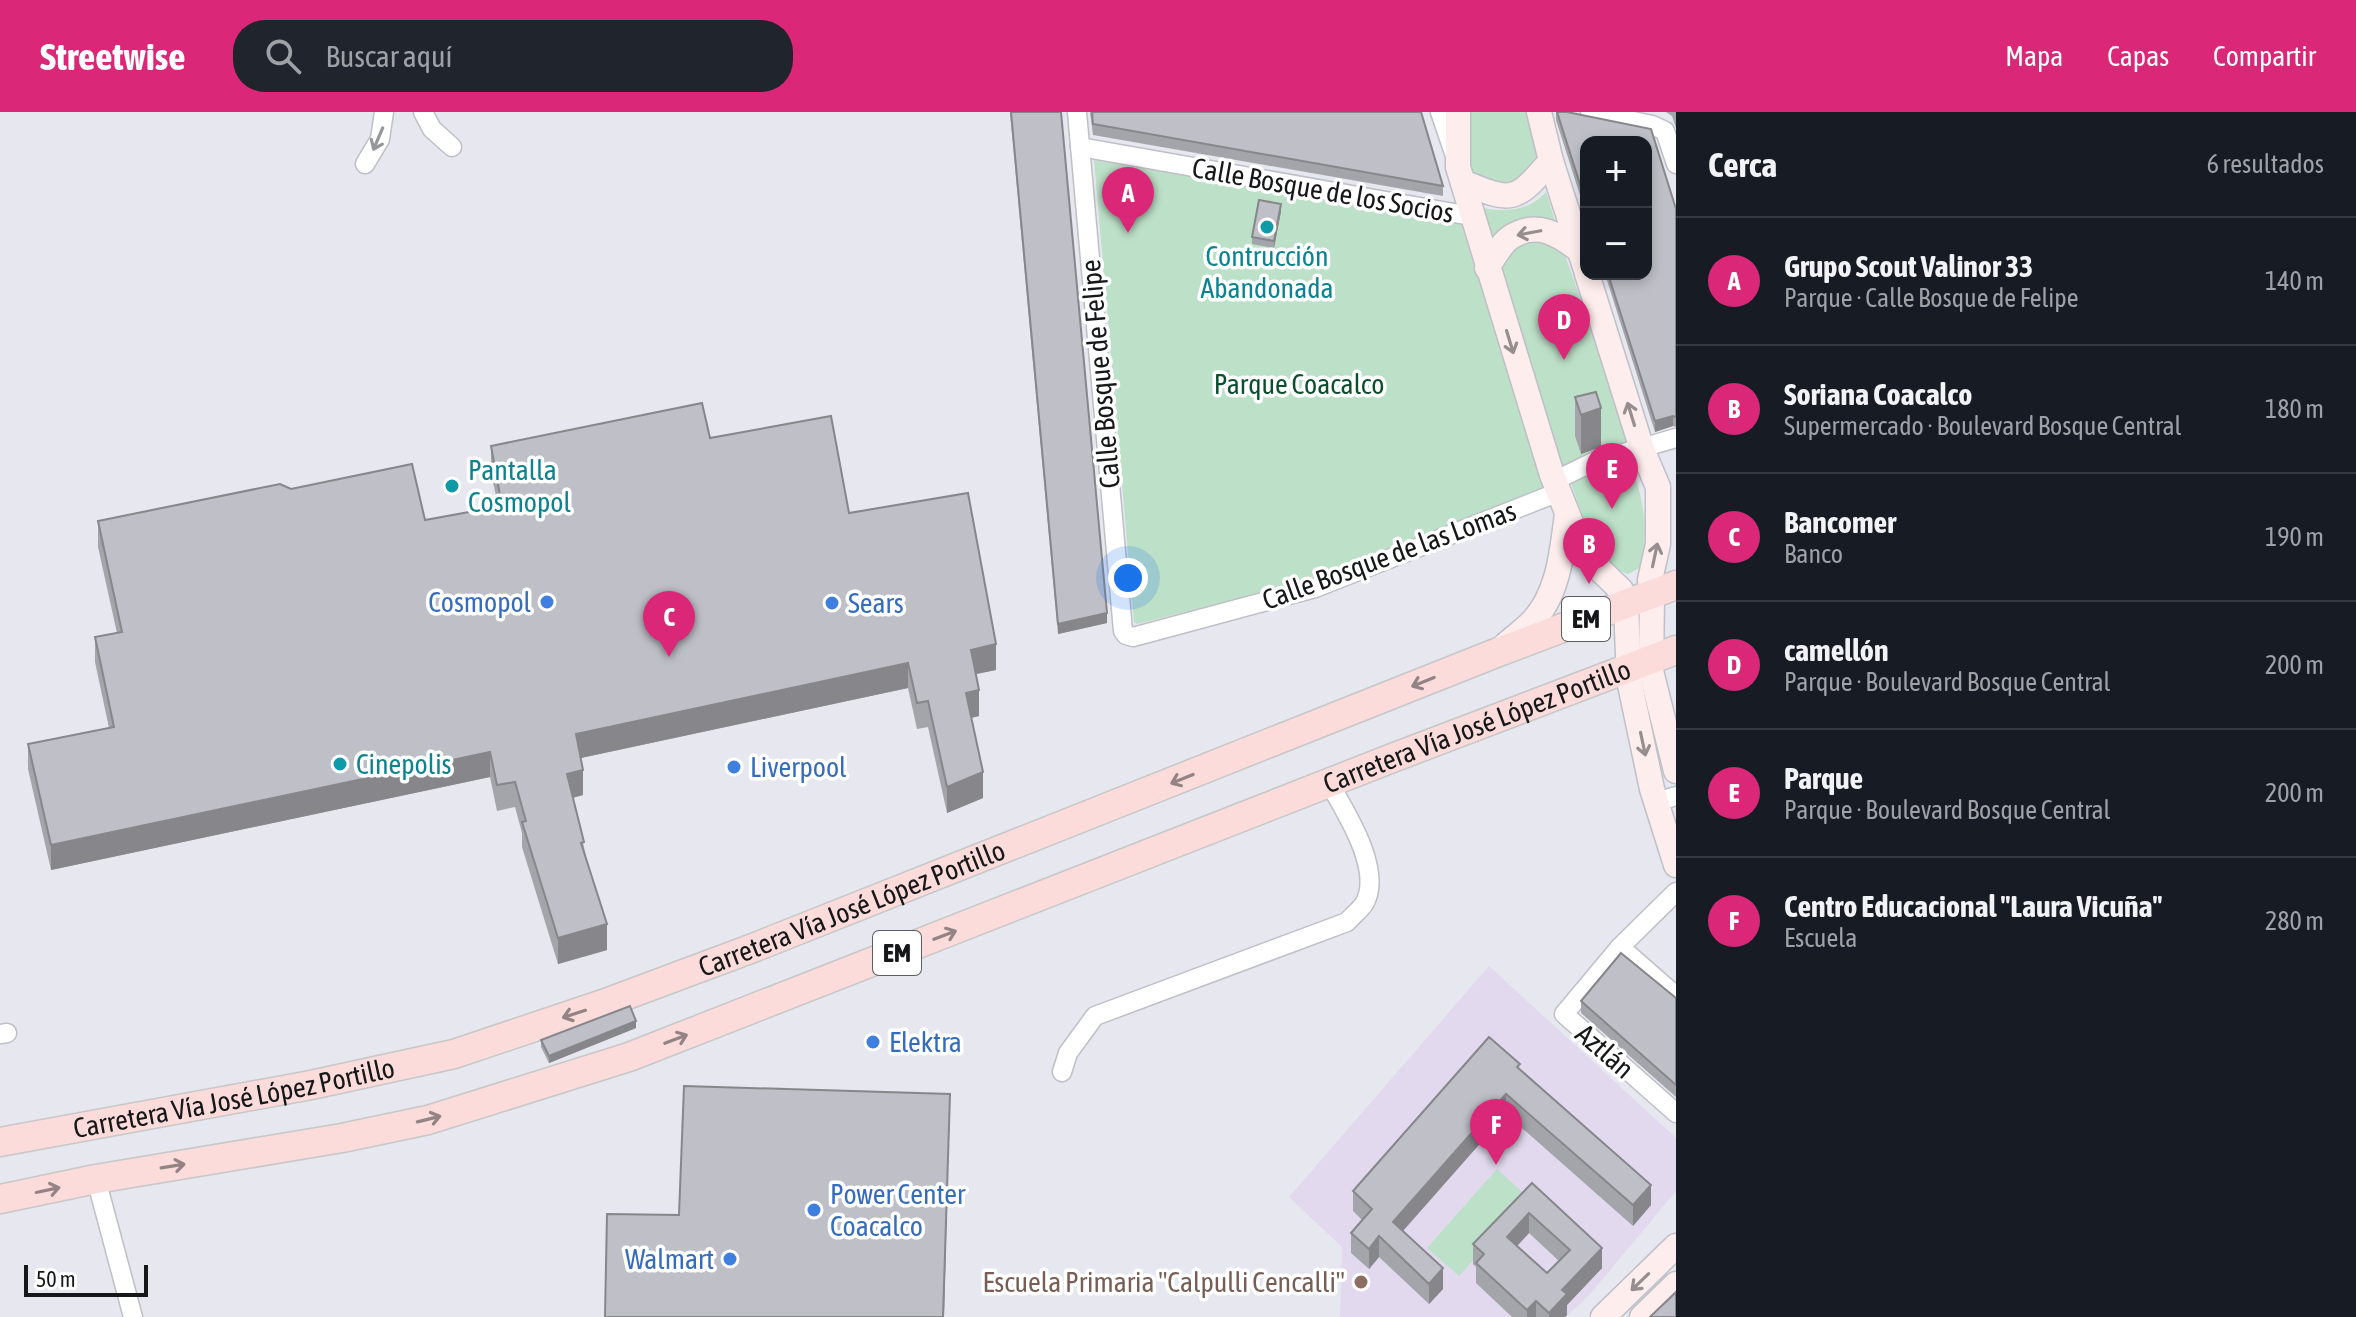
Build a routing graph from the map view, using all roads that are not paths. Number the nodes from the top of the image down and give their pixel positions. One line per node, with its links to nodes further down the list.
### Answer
1 (384, 112): 11 (street, one-way to 11)
2 (423, 112): 8 (street)
3 (1077, 112): 9 (street, Calle Bosque de Felipe)
4 (1440, 112): 13 (street)
5 (1458, 112): 13 (street)
6 (1539, 112): 10 (street)
7 (1590, 112): 12 (street)
8 (452, 147)
9 (1080, 147): 14 (street, Calle Bosque de los Socios); 26 (street, Calle Bosque de Felipe)
10 (1551, 161): 13 (street); 15 (street)
11 (365, 164)
12 (1676, 164)
13 (1460, 174): 14 (street)
14 (1471, 216): 17 (street)
15 (1580, 250)
16 (1580, 259): 17 (street, one-way to 17)
17 (1487, 268): 22 (street, one-way to 22)
18 (1590, 280): 20 (street, one-way to 18)
19 (1676, 438): 20 (street, Calle Bosque de las Lomas)
20 (1642, 449): 21 (street); 22 (street, Calle Bosque de las Lomas)
21 (1658, 487): 23 (street); 24 (street, one-way to 21)
22 (1560, 496): 25 (street); 26 (street, Calle Bosque de las Lomas); 27 (street)
23 (1676, 506)
24 (1664, 589): 25 (main road, Carretera Vía José López Portillo / EM); 28 (street)
25 (1623, 597): 27 (main road, Carretera Vía José López Portillo / EM); 28 (street)
26 (1126, 635)
27 (1496, 653): 38 (main road, Carretera Vía José López Portillo / EM, one-way to 38)
28 (1652, 659): 29 (street); 30 (main road, Carretera Vía José López Portillo / EM); 31 (street, one-way to 31)
29 (1676, 771)
30 (1329, 783): 36 (street); 39 (main road, Carretera Vía José López Portillo / EM, one-way to 30)
31 (1666, 799): 32 (street)
32 (1676, 865)
33 (1676, 892): 34 (street, Aztlán)
34 (1620, 947): 35 (street); 37 (street, Aztlán)
35 (1676, 996)
36 (1062, 1072)
37 (1676, 1113)
38 (0, 1142)
39 (96, 1179): 40 (main road, Carretera Vía José López Portillo / EM, one-way to 39); 43 (street)
40 (0, 1199)
41 (1676, 1246): 44 (street, one-way to 44)
42 (1676, 1284): 45 (street)
43 (133, 1317)
44 (1603, 1317)
45 (1642, 1317)

